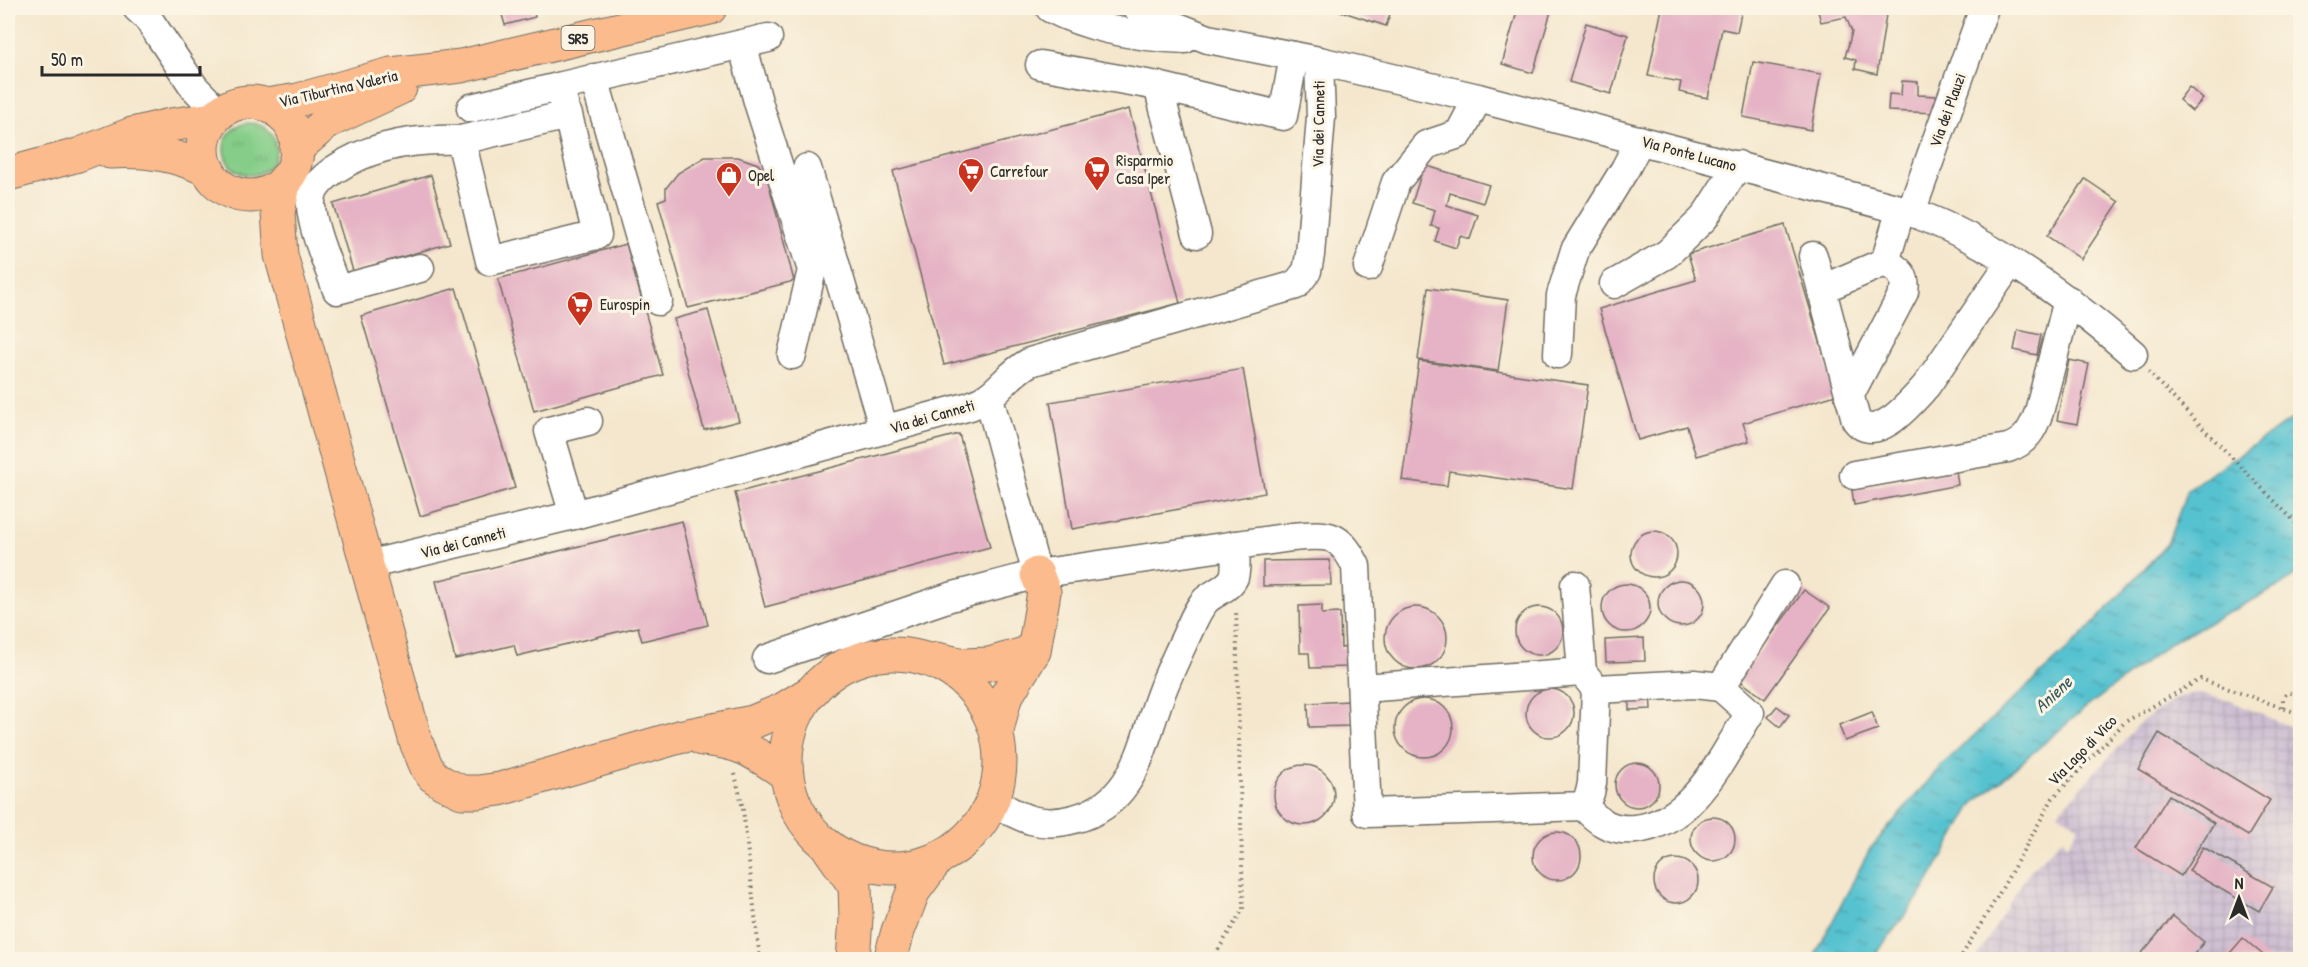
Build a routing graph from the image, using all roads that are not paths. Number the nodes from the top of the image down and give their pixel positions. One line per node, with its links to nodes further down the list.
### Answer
1 (137, 8): 17 (street)
2 (710, 8): 9 (main road, Via Tiburtina Valeria / SR5)
3 (1050, 8): 6 (street, Via Ponte Lucano)
4 (1137, 8): 6 (street, Via Ponte Lucano)
5 (1984, 8): 28 (street, Via dei Plauzi)
6 (1208, 39): 7 (street, Via Ponte Lucano)
7 (1307, 58): 11 (street); 13 (street, Via Ponte Lucano); 44 (street, Via dei Canneti)
8 (1040, 65): 11 (street)
9 (453, 67): 14 (main road, Via Tiburtina Valeria); 15 (street); 20 (main road, Via Tiburtina Valeria)
10 (594, 78): 12 (street); 39 (street); 42 (street)
11 (1158, 86): 29 (street)
12 (558, 87): 15 (street); 16 (street)
13 (1478, 98): 19 (street, Via Ponte Lucano); 34 (street)
14 (266, 105): 17 (main road, Via Tiburtina Valeria); 20 (main road, Via Tiburtina Valeria)
15 (471, 108): 18 (street)
16 (568, 115): 18 (street); 18 (street)
17 (216, 116): 21 (main road, Via Tiburtina Valeria); 24 (main road)
18 (469, 138): 35 (street)
19 (1640, 140): 22 (street, Via Ponte Lucano); 40 (street)
20 (297, 149): 26 (main road, Via Tiburtina Valeria)
21 (78, 155): 24 (main road, Via Tiburtina Valeria); 25 (main road, Via Tiburtina Valeria)
22 (1738, 165): 28 (street, Via Ponte Lucano); 36 (street)
23 (807, 168): 46 (street)
24 (208, 170): 27 (main road, Via Tiburtina Valeria)
25 (8, 174)
26 (285, 179): 27 (main road); 30 (main road, Via Tiburtina Valeria)
27 (236, 193): 30 (main road, Via Tiburtina Valeria)
28 (1906, 211): 32 (street, Via dei Plauzi); 33 (street, Via Ponte Lucano)
29 (1197, 234)
30 (281, 255): 50 (main road)
31 (1813, 256): 37 (street)
32 (1885, 262): 37 (street); 43 (street)
33 (2010, 263): 38 (street, Via Ponte Lucano); 43 (street)
34 (1368, 267)
35 (420, 268)
36 (1614, 284)
37 (1822, 289): 43 (street)
38 (2068, 300): 41 (street, Via Ponte Lucano); 47 (street)
39 (658, 301)
40 (1558, 354)
41 (2133, 354)
42 (792, 355)
43 (1849, 396)
44 (989, 398): 46 (street, Via dei Canneti); 51 (street)
45 (588, 421): 48 (street)
46 (884, 430): 48 (street, Via dei Canneti)
47 (1854, 475)
48 (574, 515): 50 (street, Via dei Canneti)
49 (1235, 544): 51 (street); 59 (street); 65 (street)
50 (367, 565): 62 (main road)
51 (1037, 574): 54 (main road); 56 (street)
52 (1575, 585): 57 (street)
53 (1785, 585): 58 (street)
54 (1034, 651): 55 (main road); 61 (main road)
55 (921, 657): 60 (main road); 61 (main road)
56 (767, 659)
57 (1589, 680): 58 (street); 59 (street); 64 (street)
58 (1721, 687): 64 (street)
59 (1362, 688): 64 (street)
60 (808, 694): 62 (main road); 63 (main road)
61 (997, 731): 65 (main road)
62 (679, 737): 63 (main road)
63 (786, 774): 66 (main road)
64 (1584, 806)
65 (1004, 808): 67 (main road)
66 (824, 843): 67 (main road); 68 (main road)
67 (938, 858): 71 (main road)
68 (855, 886): 69 (main road); 70 (street)
69 (853, 960)
70 (867, 960)
71 (890, 960)

